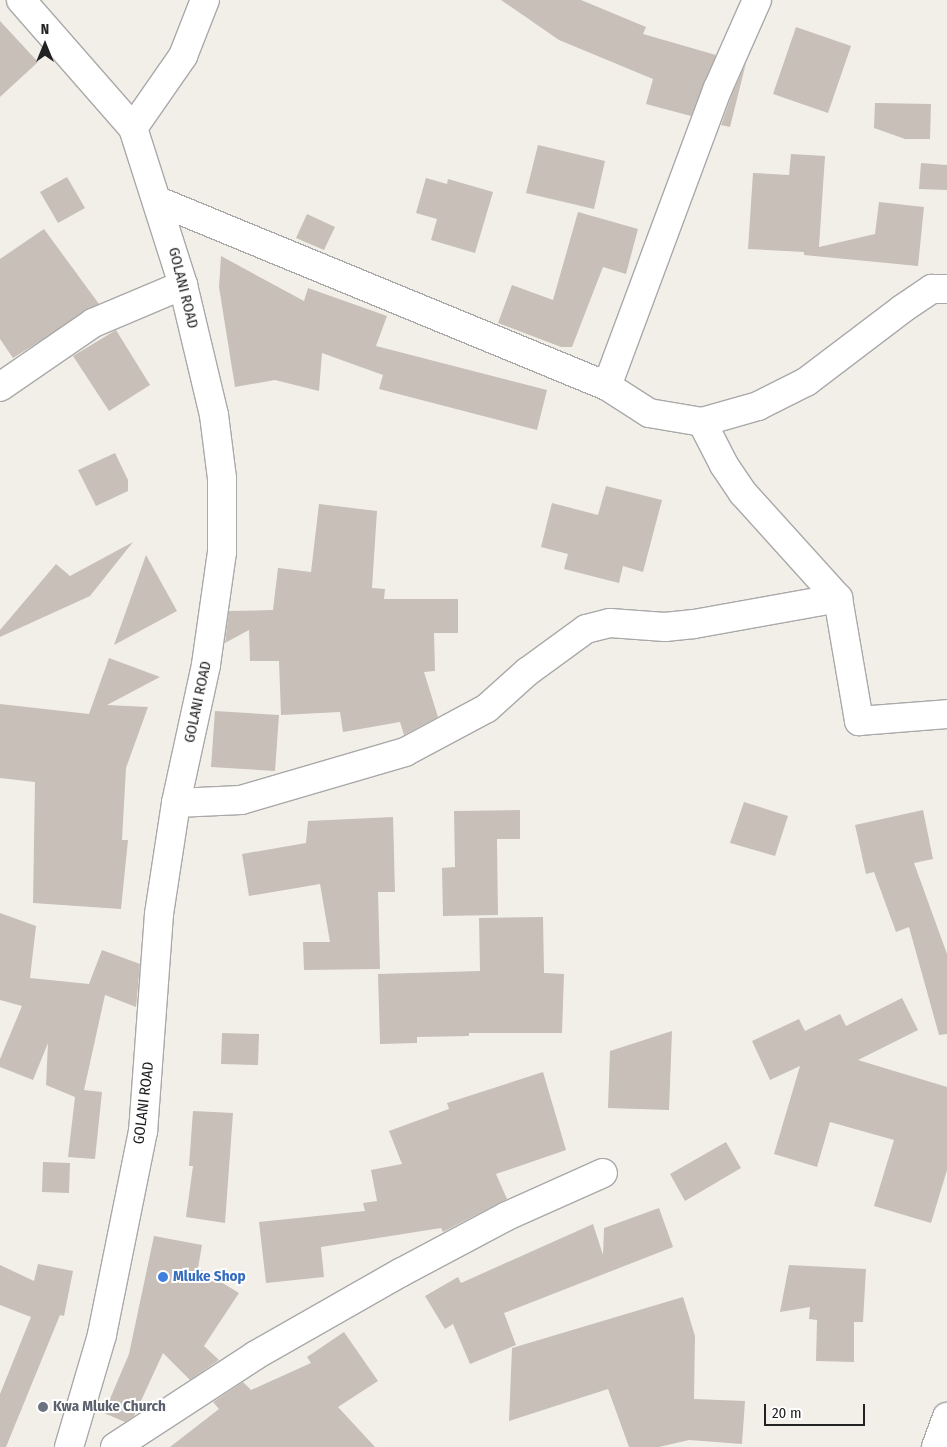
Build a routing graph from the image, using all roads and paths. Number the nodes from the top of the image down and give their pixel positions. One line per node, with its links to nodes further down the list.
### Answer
1 (21, 0): 4 (street, GOLANI ROAD)
2 (205, 0): 4 (street)
3 (757, 0): 8 (street)
4 (133, 128): 5 (street, GOLANI ROAD)
5 (158, 201): 6 (street, GOLANI ROAD); 8 (street)
6 (183, 285): 9 (street); 13 (street, GOLANI ROAD)
7 (947, 288): 10 (street)
8 (607, 386): 10 (street)
9 (0, 387)
10 (702, 422): 11 (street)
11 (838, 598): 12 (street); 13 (street)
12 (947, 714)
13 (176, 803): 16 (street, GOLANI ROAD)
14 (603, 1173): 17 (street)
15 (947, 1417): 18 (street)
16 (69, 1447)
17 (115, 1447)
18 (936, 1447)

